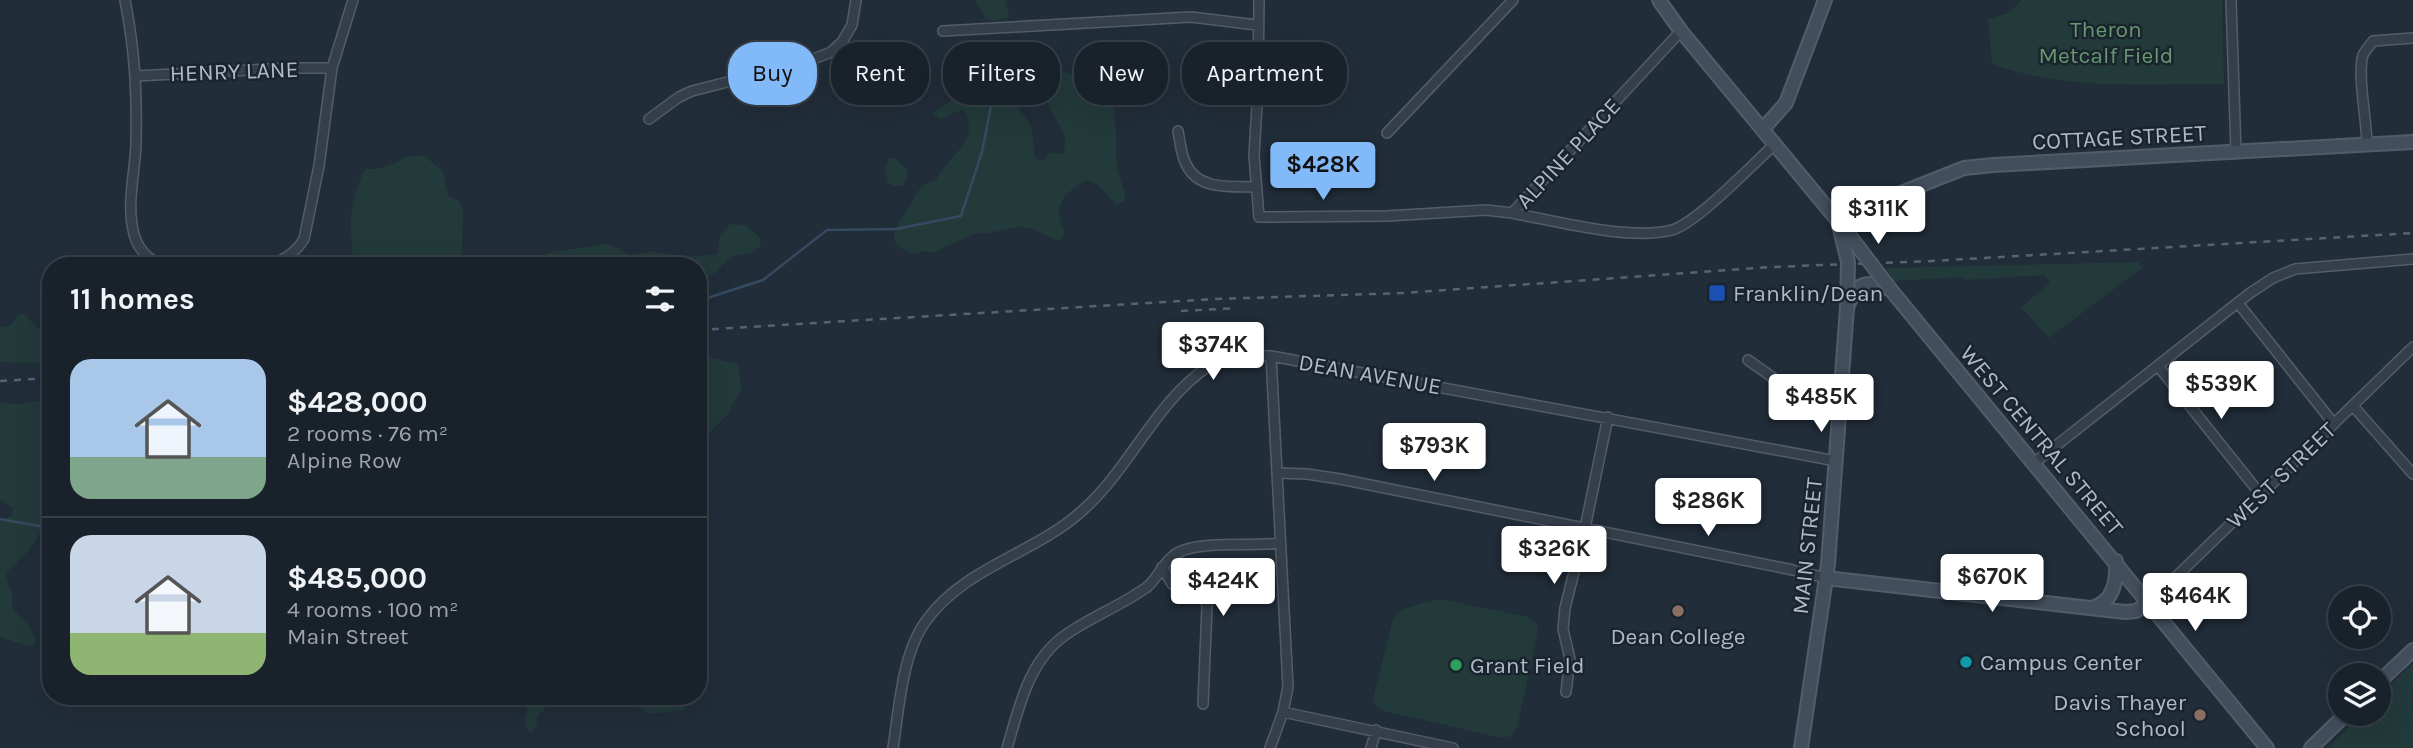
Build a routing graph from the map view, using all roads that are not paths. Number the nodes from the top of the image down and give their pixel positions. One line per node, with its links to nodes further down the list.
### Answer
1 (125, 0): 14 (street)
2 (353, 0): 13 (street)
3 (856, 0): 15 (street)
4 (1259, 0): 9 (street)
5 (1513, 0): 18 (street)
6 (1659, 0): 11 (main road, WEST CENTRAL STREET)
7 (1825, 0): 16 (main road)
8 (2231, 0): 22 (street)
9 (1257, 25): 10 (street); 23 (street)
10 (943, 31)
11 (1681, 31): 16 (main road, WEST CENTRAL STREET); 24 (street, ALPINE PLACE)
12 (2413, 38): 21 (street)
13 (332, 68): 14 (street, HENRY LANE); 27 (street)
14 (136, 76): 26 (street)
15 (649, 119)
16 (1763, 129): 20 (main road, WEST CENTRAL STREET)
17 (1178, 131): 23 (street)
18 (1387, 134)
19 (2413, 142): 21 (main road, COTTAGE STREET)
20 (1775, 144): 24 (street); 25 (main road, WEST CENTRAL STREET)
21 (2367, 145): 22 (main road, COTTAGE STREET)
22 (2236, 152): 25 (main road, COTTAGE STREET)
23 (1256, 187): 24 (street, ALPINE PLACE)
24 (1512, 213)
25 (1838, 221): 29 (main road, WEST CENTRAL STREET, bridge); 31 (main road, MAIN STREET, bridge)
26 (147, 257)
27 (288, 257)
28 (2413, 259): 30 (street)
29 (1891, 290): 31 (main road, bridge); 41 (main road, WEST CENTRAL STREET)
30 (2238, 303): 35 (street); 39 (street)
31 (1847, 308): 37 (main road, MAIN STREET)
32 (2413, 347): 36 (street, WEST STREET)
33 (1271, 356): 38 (street, DEAN AVENUE); 42 (street); 59 (street, DEAN AVENUE)
34 (1748, 360): 37 (street)
35 (2158, 366): 41 (street); 44 (street)
36 (2353, 406): 39 (street, WEST STREET); 43 (street)
37 (1839, 409): 40 (main road, MAIN STREET)
38 (1608, 417): 40 (street, DEAN AVENUE); 45 (street)
39 (2334, 424): 44 (street, WEST STREET)
40 (1836, 461): 49 (main road, MAIN STREET)
41 (2034, 463): 47 (main road, WEST CENTRAL STREET)
42 (1277, 473): 45 (street); 46 (street)
43 (2413, 474)
44 (2261, 495): 50 (street, WEST STREET)
45 (1585, 528): 49 (street); 54 (street)
46 (1280, 542): 48 (street); 56 (street)
47 (2116, 561): 50 (main road, WEST CENTRAL STREET); 51 (main road)
48 (1162, 567): 55 (street); 60 (street)
49 (1826, 578): 51 (main road); 64 (main road, MAIN STREET)
50 (2150, 603): 51 (main road); 65 (main road, WEST CENTRAL STREET)
51 (2092, 608)
52 (2413, 650): 53 (main road)
53 (2391, 671)
54 (1566, 692)
55 (1203, 704)
56 (1283, 712): 58 (street); 61 (street)
57 (2334, 726): 66 (main road)
58 (1376, 730): 62 (street); 63 (street)
59 (893, 748)
60 (1007, 748)
61 (1270, 748)
62 (1371, 748)
63 (1452, 748)
64 (1801, 748)
65 (2267, 748)
66 (2311, 748)

